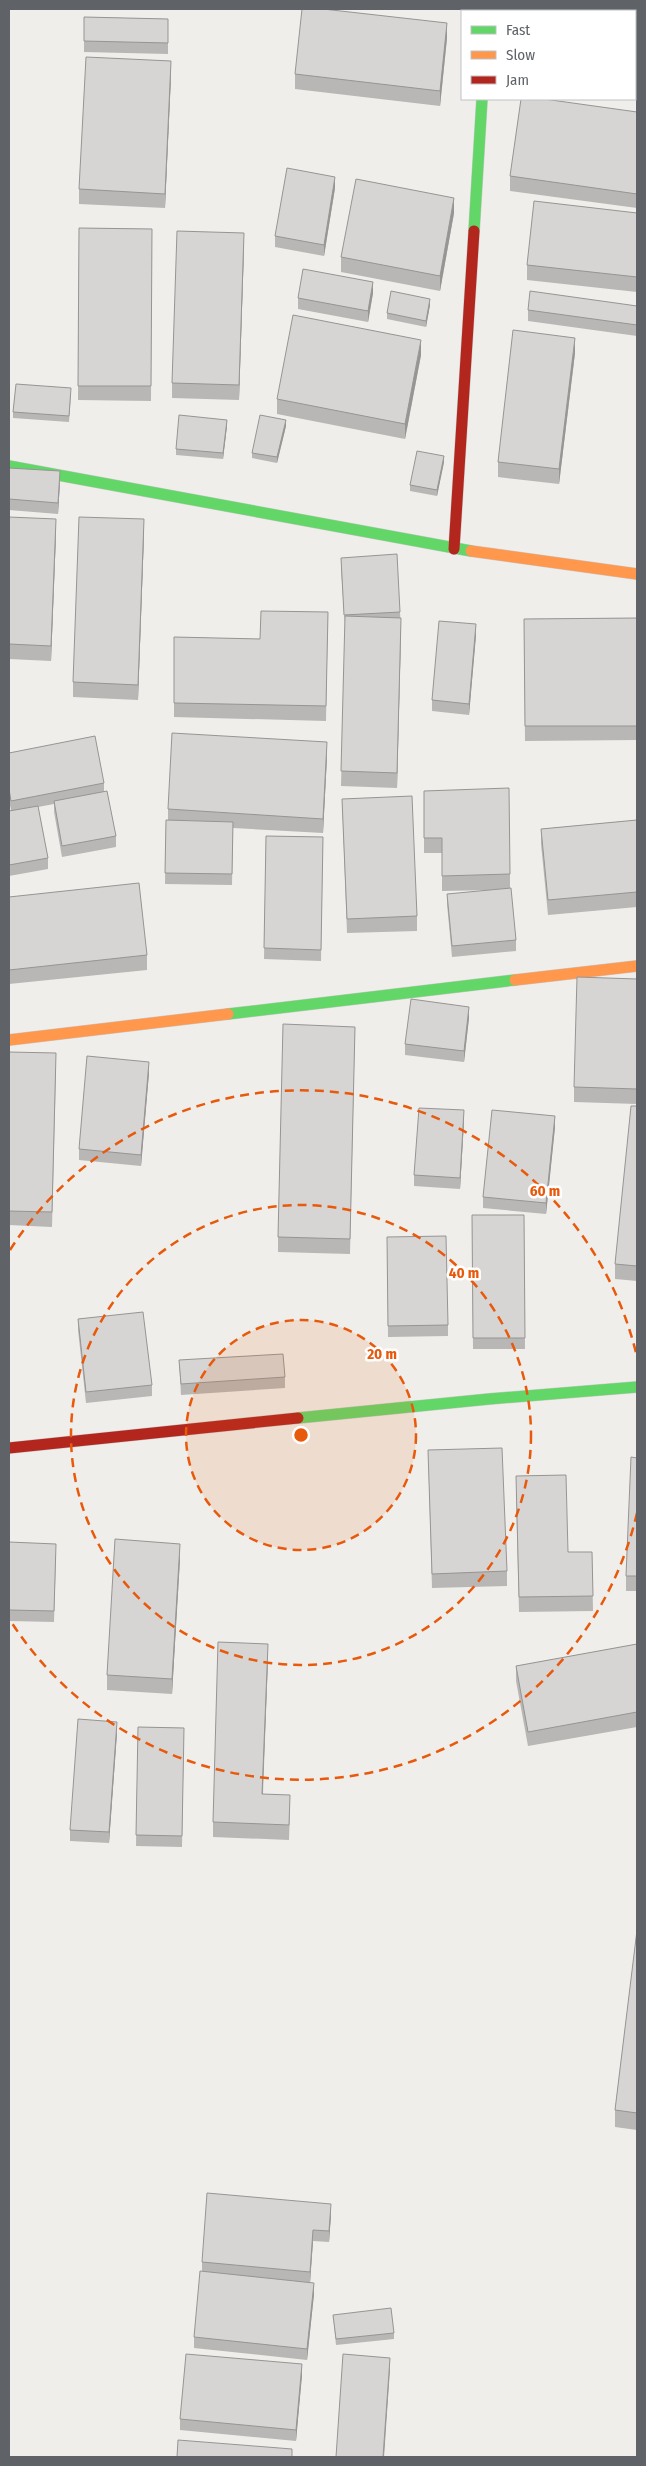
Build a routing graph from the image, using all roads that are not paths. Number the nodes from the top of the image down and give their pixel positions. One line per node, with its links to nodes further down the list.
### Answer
1 (482, 100): 3 (street)
2 (9, 466): 3 (street)
3 (454, 549): 4 (street)
4 (637, 574)
5 (637, 966): 6 (street)
6 (9, 1040)
7 (637, 1387): 8 (street)
8 (9, 1448)

